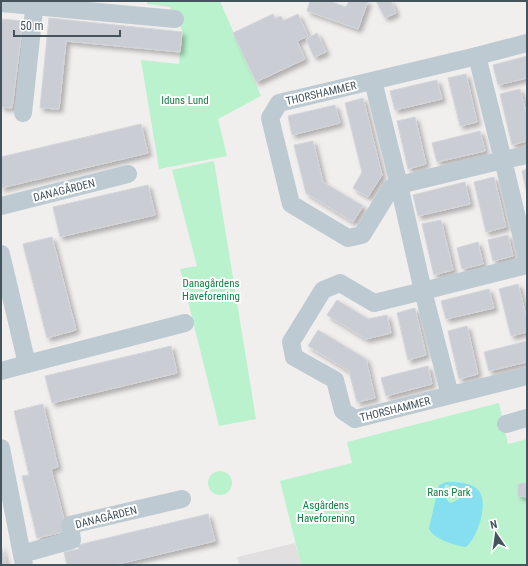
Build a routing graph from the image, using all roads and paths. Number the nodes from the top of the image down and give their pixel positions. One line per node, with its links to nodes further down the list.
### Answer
1 (1, 3): 2 (street)
2 (35, 3): 3 (street); 7 (street)
3 (176, 18)
4 (527, 43): 5 (street, THORSHAMMER)
5 (477, 56): 6 (street, THORSHAMMER); 9 (street)
6 (373, 81): 11 (street); 11 (street, THORSHAMMER)
7 (23, 113)
8 (527, 155): 9 (street, THORSHAMMER)
9 (503, 160): 11 (street, THORSHAMMER); 14 (street)
10 (128, 174): 12 (street, DANAGÅRDEN)
11 (399, 185): 16 (street)
12 (1, 206)
13 (1, 254): 18 (street)
14 (527, 259)
15 (527, 265): 16 (street, THORSHAMMER)
16 (423, 291): 21 (street); 21 (street, THORSHAMMER)
17 (185, 323): 18 (street)
18 (27, 364): 19 (street)
19 (1, 371)
20 (527, 376): 21 (street, THORSHAMMER)
21 (450, 395)
22 (527, 418): 23 (street)
23 (506, 424)
24 (1, 448): 26 (street, DANAGÅRDEN)
25 (182, 499): 26 (street, DANAGÅRDEN)
26 (23, 559)

